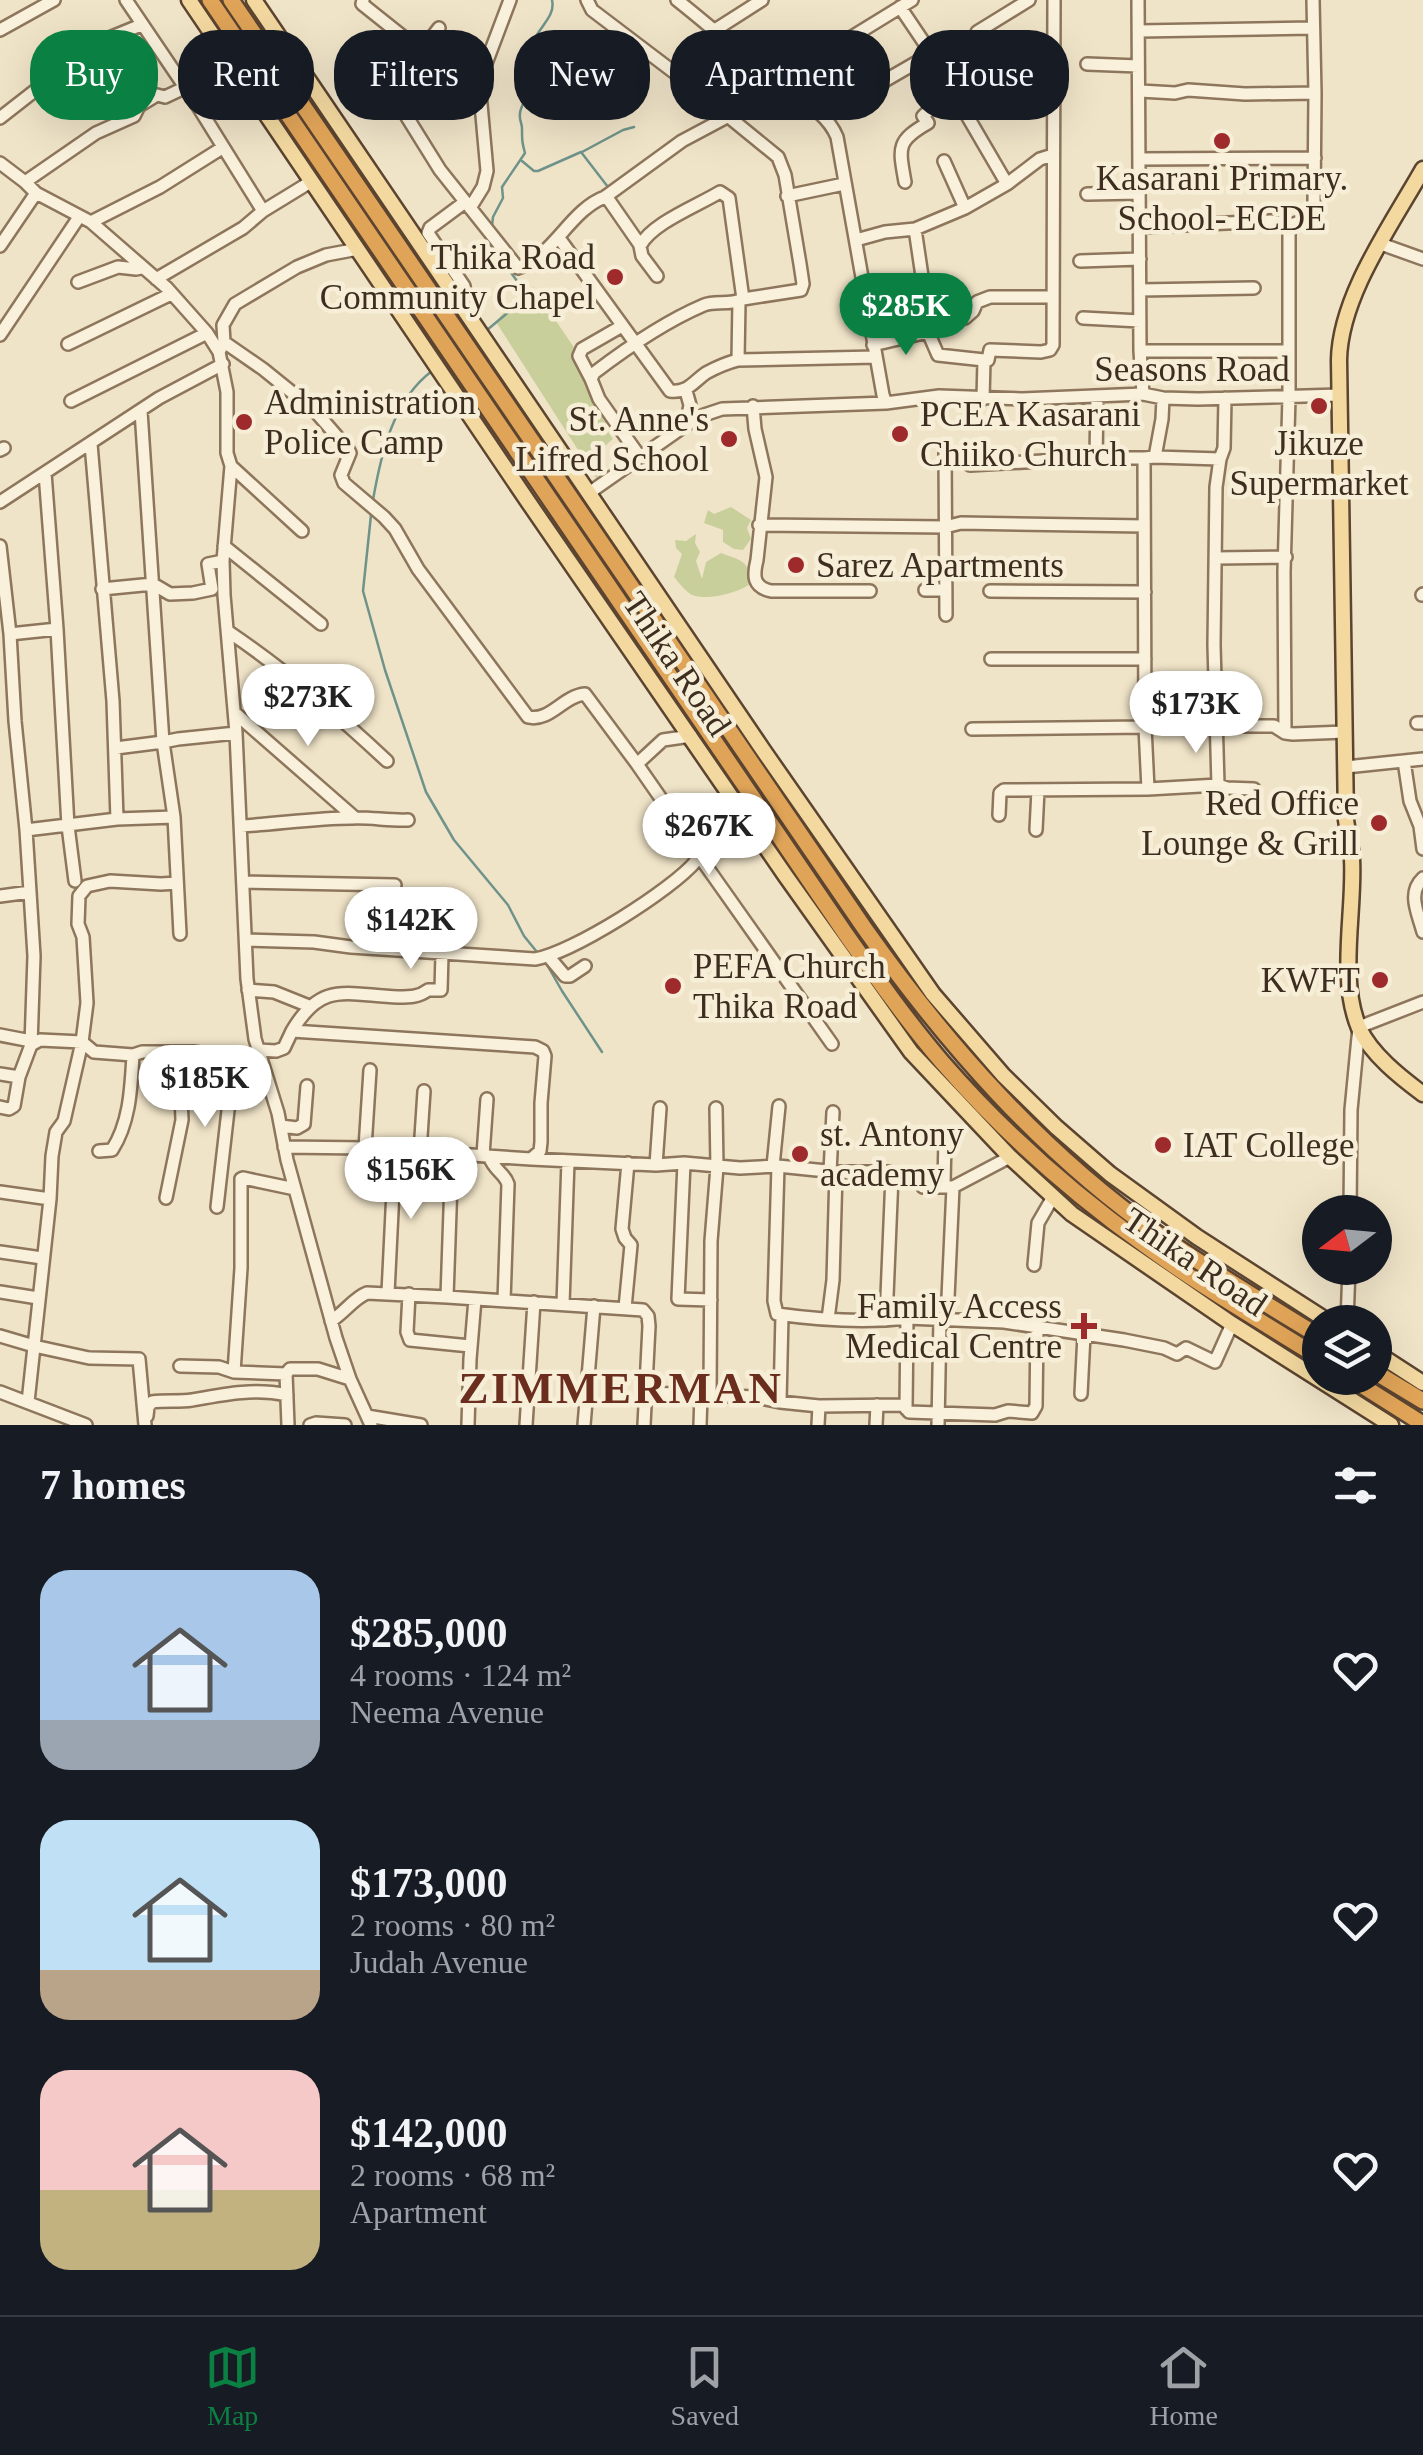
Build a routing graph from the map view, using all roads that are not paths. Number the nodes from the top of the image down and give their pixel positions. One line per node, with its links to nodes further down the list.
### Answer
1 (54, 0): 20 (street)
2 (126, 0): 18 (street)
3 (189, 0): 53 (main road, Thika Road)
4 (210, 0): 278 (highway, Thika Road)
5 (232, 0): 272 (highway, Thika Road)
6 (254, 0): 88 (main road, Thika Road)
7 (364, 0): 21 (street)
8 (509, 0): 28 (street)
9 (587, 0): 31 (street)
10 (677, 0): 22 (street)
11 (762, 0): 22 (street)
12 (912, 0): 17 (street)
13 (1030, 0): 25 (street)
14 (1054, 0): 26 (street)
15 (1138, 0): 27 (street)
16 (1313, 0): 19 (street)
17 (900, 7): 23 (street); 24 (street)
18 (141, 25): 32 (street); 36 (street)
19 (1312, 28): 27 (street); 35 (street)
20 (0, 30)
21 (393, 30)
22 (715, 30)
23 (863, 30)
24 (915, 30)
25 (980, 30)
26 (1054, 30)
27 (1139, 31): 30 (street)
28 (494, 41)
29 (1087, 64): 30 (street)
30 (1138, 66): 34 (street)
31 (670, 69)
32 (178, 78)
33 (178, 91): 54 (street)
34 (1140, 91): 35 (street); 49 (street)
35 (1315, 93): 48 (street)
36 (0, 118)
37 (206, 120): 46 (street)
38 (409, 120): 63 (street)
39 (482, 120): 63 (street)
40 (722, 120): 61 (street)
41 (732, 120): 62 (street)
42 (826, 120): 56 (street)
43 (926, 120): 55 (street)
44 (970, 120): 57 (street)
45 (1053, 120): 47 (street)
46 (222, 148): 65 (street); 66 (street)
47 (1053, 155): 57 (street); 86 (street)
48 (1315, 158): 49 (street); 67 (street)
49 (1139, 160): 59 (street)
50 (944, 161): 64 (street)
51 (0, 164): 54 (street)
52 (1423, 169): 72 (main road)
53 (312, 181): 65 (street); 75 (main road, Thika Road)
54 (25, 182): 58 (street)
55 (905, 182)
56 (844, 184): 62 (street); 71 (street)
57 (1007, 184): 64 (street)
58 (36, 193): 66 (street); 73 (street)
59 (1139, 193): 60 (street); 68 (street)
60 (1087, 194)
61 (606, 196): 70 (street); 74 (street)
62 (787, 196): 87 (street)
63 (467, 205): 70 (street); 88 (street)
64 (964, 208): 69 (street)
65 (263, 211): 81 (street)
66 (85, 220): 79 (street); 95 (street)
67 (1291, 224): 68 (street); 100 (street)
68 (1140, 227): 76 (street)
69 (916, 229): 71 (street); 93 (street)
70 (559, 238): 92 (street)
71 (856, 240): 98 (street)
72 (1381, 244): 77 (street); 107 (main road)
73 (0, 246)
74 (640, 246): 80 (street); 87 (street)
75 (358, 249): 101 (street); 159 (main road, Thika Road)
76 (1140, 258): 78 (street); 84 (street)
77 (1423, 260)
78 (1080, 261)
79 (141, 268): 81 (street); 82 (street)
80 (658, 276)
81 (156, 279): 85 (street)
82 (78, 282)
83 (1254, 288): 84 (street)
84 (1140, 290): 91 (street)
85 (172, 294): 94 (street); 97 (street)
86 (1052, 297): 89 (street); 103 (street)
87 (741, 300): 96 (street); 102 (street)
88 (461, 303): 127 (main road, Thika Road)
89 (965, 318)
90 (1083, 318): 91 (street)
91 (1140, 321): 99 (street)
92 (622, 326): 96 (street); 104 (street)
93 (928, 332): 98 (street); 103 (street)
94 (206, 333): 101 (street); 113 (street)
95 (0, 335)
96 (635, 342): 104 (street); 105 (street)
97 (68, 344)
98 (875, 351): 102 (street); 114 (street)
99 (1140, 351): 100 (street); 106 (street)
100 (1290, 351): 109 (street)
101 (222, 353): 116 (street); 125 (street); 165 (street)
102 (738, 360): 105 (street)
103 (984, 360): 112 (street)
104 (591, 378): 121 (street)
105 (686, 391): 117 (street)
106 (1142, 394): 108 (street, Seasons Road); 110 (street, Seasons Road)
107 (1340, 395): 109 (street, Seasons Road); 156 (main road)
108 (1097, 397): 112 (street, Seasons Road); 122 (street)
109 (1290, 397): 111 (street, Seasons Road); 135 (street)
110 (1164, 398): 111 (street, Seasons Road); 120 (street)
111 (1225, 398): 123 (street)
112 (983, 399): 114 (street, Seasons Road)
113 (71, 401)
114 (886, 402): 115 (street, Seasons Road)
115 (753, 406): 117 (street, Seasons Road); 129 (street)
116 (141, 411): 118 (street); 138 (street)
117 (686, 426): 121 (street, Seasons Road)
118 (91, 444): 126 (street); 139 (street)
119 (941, 452): 131 (street)
120 (1150, 457): 122 (street); 123 (street); 130 (street)
121 (640, 458): 127 (street, Seasons Road)
122 (1096, 458): 124 (street)
123 (1220, 459): 136 (street)
124 (970, 465)
125 (231, 466): 132 (street); 134 (street)
126 (45, 473): 128 (street); 147 (street)
127 (589, 493): 262 (main road, Thika Road)
128 (0, 502)
129 (759, 525): 131 (street); 142 (street)
130 (1144, 526): 131 (street); 144 (street)
131 (945, 527): 141 (street)
132 (302, 531)
133 (0, 546): 149 (street)
134 (224, 546): 137 (street); 146 (street)
135 (1286, 557): 136 (street); 158 (street)
136 (1216, 558): 153 (street)
137 (222, 561): 138 (street); 148 (street)
138 (152, 584): 139 (street); 160 (street)
139 (102, 589): 161 (street)
140 (925, 590): 141 (street)
141 (946, 590): 145 (street)
142 (870, 591)
143 (990, 592): 144 (street)
144 (1146, 592): 151 (street)
145 (946, 614)
146 (321, 624)
147 (57, 629): 149 (street); 177 (street)
148 (228, 632): 152 (street); 163 (street)
149 (10, 634): 179 (street)
150 (990, 659): 151 (street)
151 (1145, 660): 154 (street)
152 (234, 712): 157 (street); 174 (street)
153 (1216, 726): 158 (street); 167 (street)
154 (1145, 727): 155 (street); 168 (street)
155 (972, 729)
156 (1346, 732): 158 (street); 166 (main road)
157 (236, 733): 160 (street); 178 (street)
158 (1286, 733)
159 (691, 736): 165 (street); 231 (main road, Thika Road)
160 (163, 742): 161 (street); 173 (street)
161 (116, 748): 175 (street)
162 (1423, 759): 164 (street)
163 (387, 761)
164 (1404, 762): 166 (street); 171 (street)
165 (637, 764): 182 (street)
166 (1346, 767): 199 (main road)
167 (1218, 785): 168 (street); 169 (street)
168 (1148, 789): 170 (street)
169 (1254, 789)
170 (1038, 790): 172 (street); 180 (street)
171 (1420, 811): 181 (street)
172 (999, 815)
173 (174, 817): 175 (street); 185 (street)
174 (354, 817): 176 (street); 178 (street)
175 (117, 819): 177 (street)
176 (408, 820)
177 (68, 826): 179 (street); 184 (street)
178 (241, 826): 186 (street)
179 (26, 830): 188 (street)
180 (1036, 830)
181 (1423, 849)
182 (697, 853): 194 (street); 204 (street)
183 (1423, 878): 190 (street)
184 (75, 881)
185 (177, 882): 191 (street); 202 (street)
186 (244, 882): 187 (street); 192 (street)
187 (395, 886)
188 (30, 892): 189 (street); 203 (street)
189 (0, 896)
190 (1423, 932)
191 (180, 934)
192 (246, 940): 193 (street); 196 (street)
193 (442, 954): 194 (street); 198 (street)
194 (550, 956): 195 (street)
195 (584, 966)
196 (248, 990): 198 (street); 205 (street)
197 (1423, 1002): 199 (street)
198 (309, 1006): 200 (street)
199 (1359, 1027): 214 (main road); 244 (street)
200 (292, 1031): 205 (street); 232 (street)
201 (0, 1036): 203 (street)
202 (82, 1042): 203 (street); 207 (street); 246 (street)
203 (31, 1043): 212 (street)
204 (832, 1044)
205 (258, 1050): 209 (street)
206 (194, 1052): 207 (street); 208 (street); 247 (street)
207 (133, 1055): 227 (street)
208 (234, 1058): 209 (street); 248 (street)
209 (262, 1064): 222 (street)
210 (370, 1070): 225 (street)
211 (0, 1074): 212 (street)
212 (19, 1077): 218 (street)
213 (307, 1086): 222 (street)
214 (1420, 1087)
215 (424, 1091): 228 (street)
216 (487, 1099): 230 (street)
217 (779, 1106): 237 (street)
218 (0, 1107)
219 (660, 1108): 236 (street)
220 (716, 1108): 238 (street)
221 (833, 1112): 239 (street)
222 (281, 1126): 224 (street)
223 (946, 1139): 241 (street)
224 (284, 1147): 225 (street); 242 (street)
225 (365, 1148): 226 (street)
226 (394, 1150): 228 (street); 253 (street)
227 (99, 1151)
228 (420, 1152): 229 (street)
229 (452, 1153): 230 (street); 255 (street)
230 (486, 1156): 232 (street); 259 (street)
231 (1010, 1157): 241 (street); 245 (main road, Thika Road)
232 (531, 1159): 233 (street)
233 (568, 1161): 234 (street); 261 (street)
234 (628, 1163): 236 (street); 264 (street)
235 (684, 1164): 236 (street); 238 (street); 258 (street)
236 (656, 1166)
237 (776, 1166): 238 (street); 239 (street); 265 (street)
238 (717, 1167): 258 (street)
239 (833, 1172): 240 (street); 267 (street)
240 (892, 1176): 241 (street); 269 (street)
241 (947, 1187): 268 (street)
242 (295, 1189): 270 (street); 281 (street)
243 (0, 1192): 246 (street)
244 (1350, 1195)
245 (1053, 1197): 251 (street); 271 (main road, Thika Road)
246 (50, 1198): 250 (street)
247 (166, 1198)
248 (217, 1207)
249 (0, 1252): 250 (street)
250 (42, 1258): 256 (street)
251 (1034, 1265)
252 (0, 1292): 256 (street)
253 (388, 1292): 254 (street); 270 (street)
254 (409, 1294): 255 (street); 277 (street)
255 (447, 1297): 257 (street)
256 (38, 1298): 276 (street)
257 (474, 1300): 259 (street); 277 (street)
258 (710, 1300): 290 (street)
259 (504, 1301): 260 (street)
260 (534, 1302): 261 (street); 308 (street)
261 (562, 1304): 263 (street)
262 (1302, 1305)
263 (594, 1306): 264 (street); 309 (street)
264 (625, 1308): 287 (street)
265 (782, 1315): 267 (street); 293 (street)
266 (907, 1318): 268 (street); 269 (street); 297 (street)
267 (828, 1319): 269 (street)
268 (944, 1319): 273 (street); 298 (street)
269 (886, 1320)
270 (331, 1321): 283 (street)
271 (1232, 1324): 274 (street); 314 (main road, Thika Road)
272 (1302, 1326)
273 (1037, 1328): 274 (street); 298 (street)
274 (1084, 1335): 288 (street)
275 (0, 1336): 276 (street)
276 (34, 1346): 292 (street); 302 (street)
277 (470, 1346): 307 (street)
278 (1302, 1347)
279 (1392, 1363): 285 (main road)
280 (180, 1366): 281 (street)
281 (234, 1372): 282 (street)
282 (286, 1374): 283 (street); 289 (street)
283 (350, 1379): 299 (street)
284 (1392, 1383): 294 (highway)
285 (1423, 1383)
286 (0, 1392): 292 (street)
287 (647, 1393): 290 (street); 310 (street)
288 (1081, 1394)
289 (287, 1395): 302 (street); 303 (street)
290 (705, 1395): 293 (street); 311 (street)
291 (1377, 1395): 300 (highway)
292 (28, 1402): 301 (street)
293 (780, 1402): 296 (street)
294 (1423, 1402)
295 (877, 1405): 296 (street); 297 (street); 313 (street)
296 (819, 1406): 312 (street)
297 (906, 1410): 298 (street)
298 (938, 1419)
299 (369, 1421): 306 (street)
300 (1423, 1424)
301 (86, 1425)
302 (146, 1425)
303 (288, 1425)
304 (310, 1425): 305 (street)
305 (345, 1425)
306 (422, 1425)
307 (468, 1425)
308 (526, 1425)
309 (584, 1425)
310 (644, 1425)
311 (700, 1425)
312 (818, 1425)
313 (876, 1425)
314 (1391, 1425)

